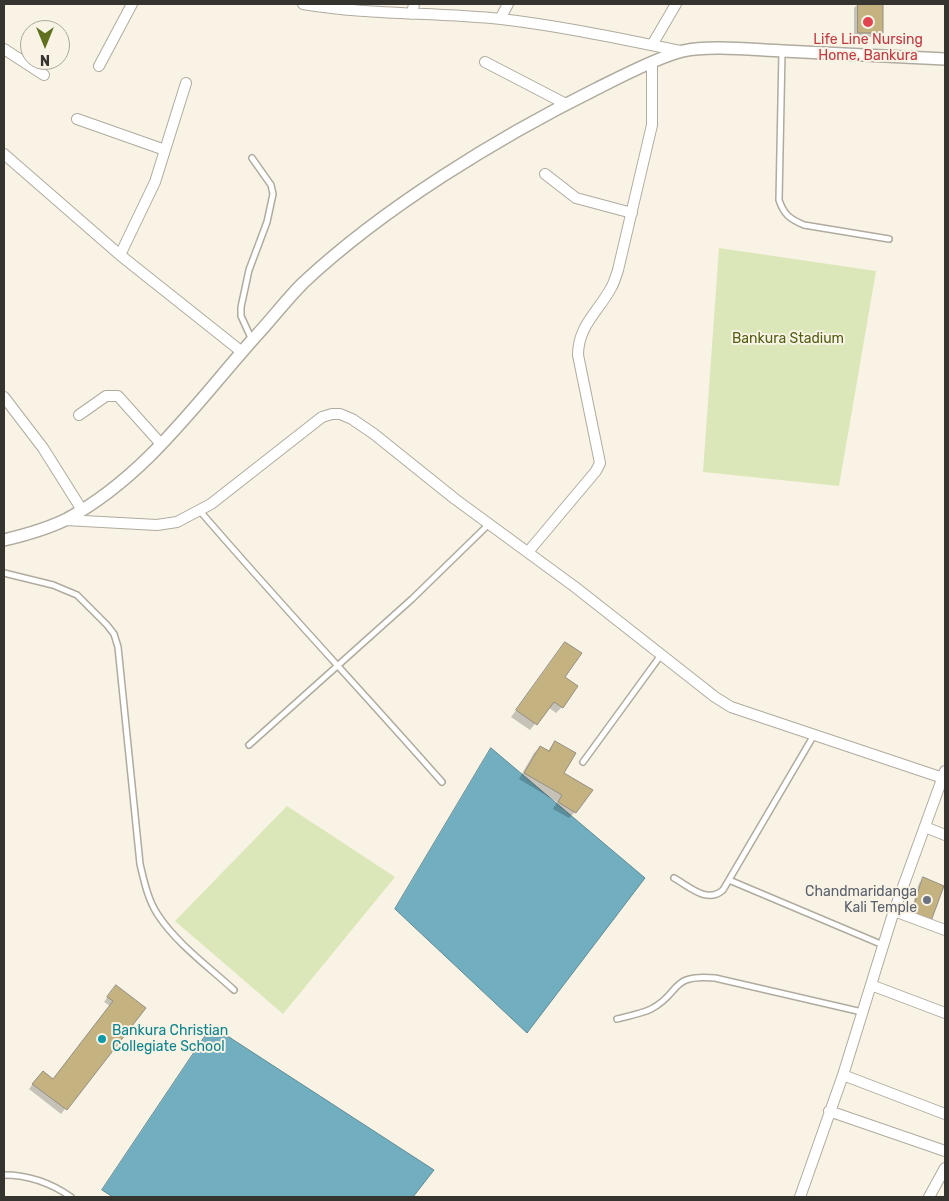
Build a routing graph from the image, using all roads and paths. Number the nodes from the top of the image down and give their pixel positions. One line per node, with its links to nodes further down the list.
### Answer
1 (132, 4): 15 (street)
2 (302, 4): 5 (street)
3 (508, 4): 7 (street)
4 (676, 4): 8 (street)
5 (354, 7): 6 (street)
6 (413, 9): 7 (street)
7 (500, 19): 8 (street)
8 (652, 45): 10 (street)
9 (4, 49): 16 (street)
10 (681, 51): 11 (street); 14 (street)
11 (782, 51): 12 (street); 25 (lane)
12 (945, 59)
13 (485, 62): 18 (street)
14 (652, 64): 18 (street); 24 (street)
15 (99, 66)
16 (44, 75)
17 (186, 83): 20 (street)
18 (566, 104): 27 (street)
19 (77, 119): 20 (street)
20 (165, 150): 26 (street)
21 (4, 154): 26 (street)
22 (252, 158): 27 (lane)
23 (545, 174): 24 (street)
24 (632, 213): 37 (street)
25 (889, 239)
26 (120, 256): 28 (street)
27 (252, 340): 28 (street)
28 (242, 352): 31 (street)
29 (4, 397): 32 (street)
30 (79, 415): 31 (street)
31 (161, 444): 32 (street)
32 (82, 510): 34 (street)
33 (200, 511): 34 (street); 35 (street); 40 (lane)
34 (65, 520): 36 (street)
35 (489, 524): 37 (street); 40 (lane)
36 (4, 540)
37 (528, 552): 39 (street)
38 (4, 573): 54 (lane)
39 (661, 655): 41 (street); 43 (lane)
40 (339, 664): 42 (lane); 45 (lane)
41 (814, 735): 44 (street); 49 (lane)
42 (249, 745)
43 (582, 762)
44 (944, 774): 46 (street)
45 (442, 782)
46 (925, 827): 47 (street); 50 (street)
47 (945, 834)
48 (674, 878): 49 (lane)
49 (729, 880): 52 (lane)
50 (894, 912): 51 (street); 52 (street)
51 (945, 930)
52 (883, 945): 53 (street)
53 (871, 985): 55 (street); 56 (street)
54 (234, 990)
55 (863, 1012): 57 (lane); 58 (street)
56 (945, 1013)
57 (617, 1019)
58 (843, 1075): 59 (street); 60 (street)
59 (829, 1111): 61 (street); 65 (street)
60 (945, 1114)
61 (945, 1151)
62 (945, 1168): 66 (street)
63 (4, 1174): 64 (lane)
64 (72, 1197)
65 (800, 1197)
66 (929, 1197)

